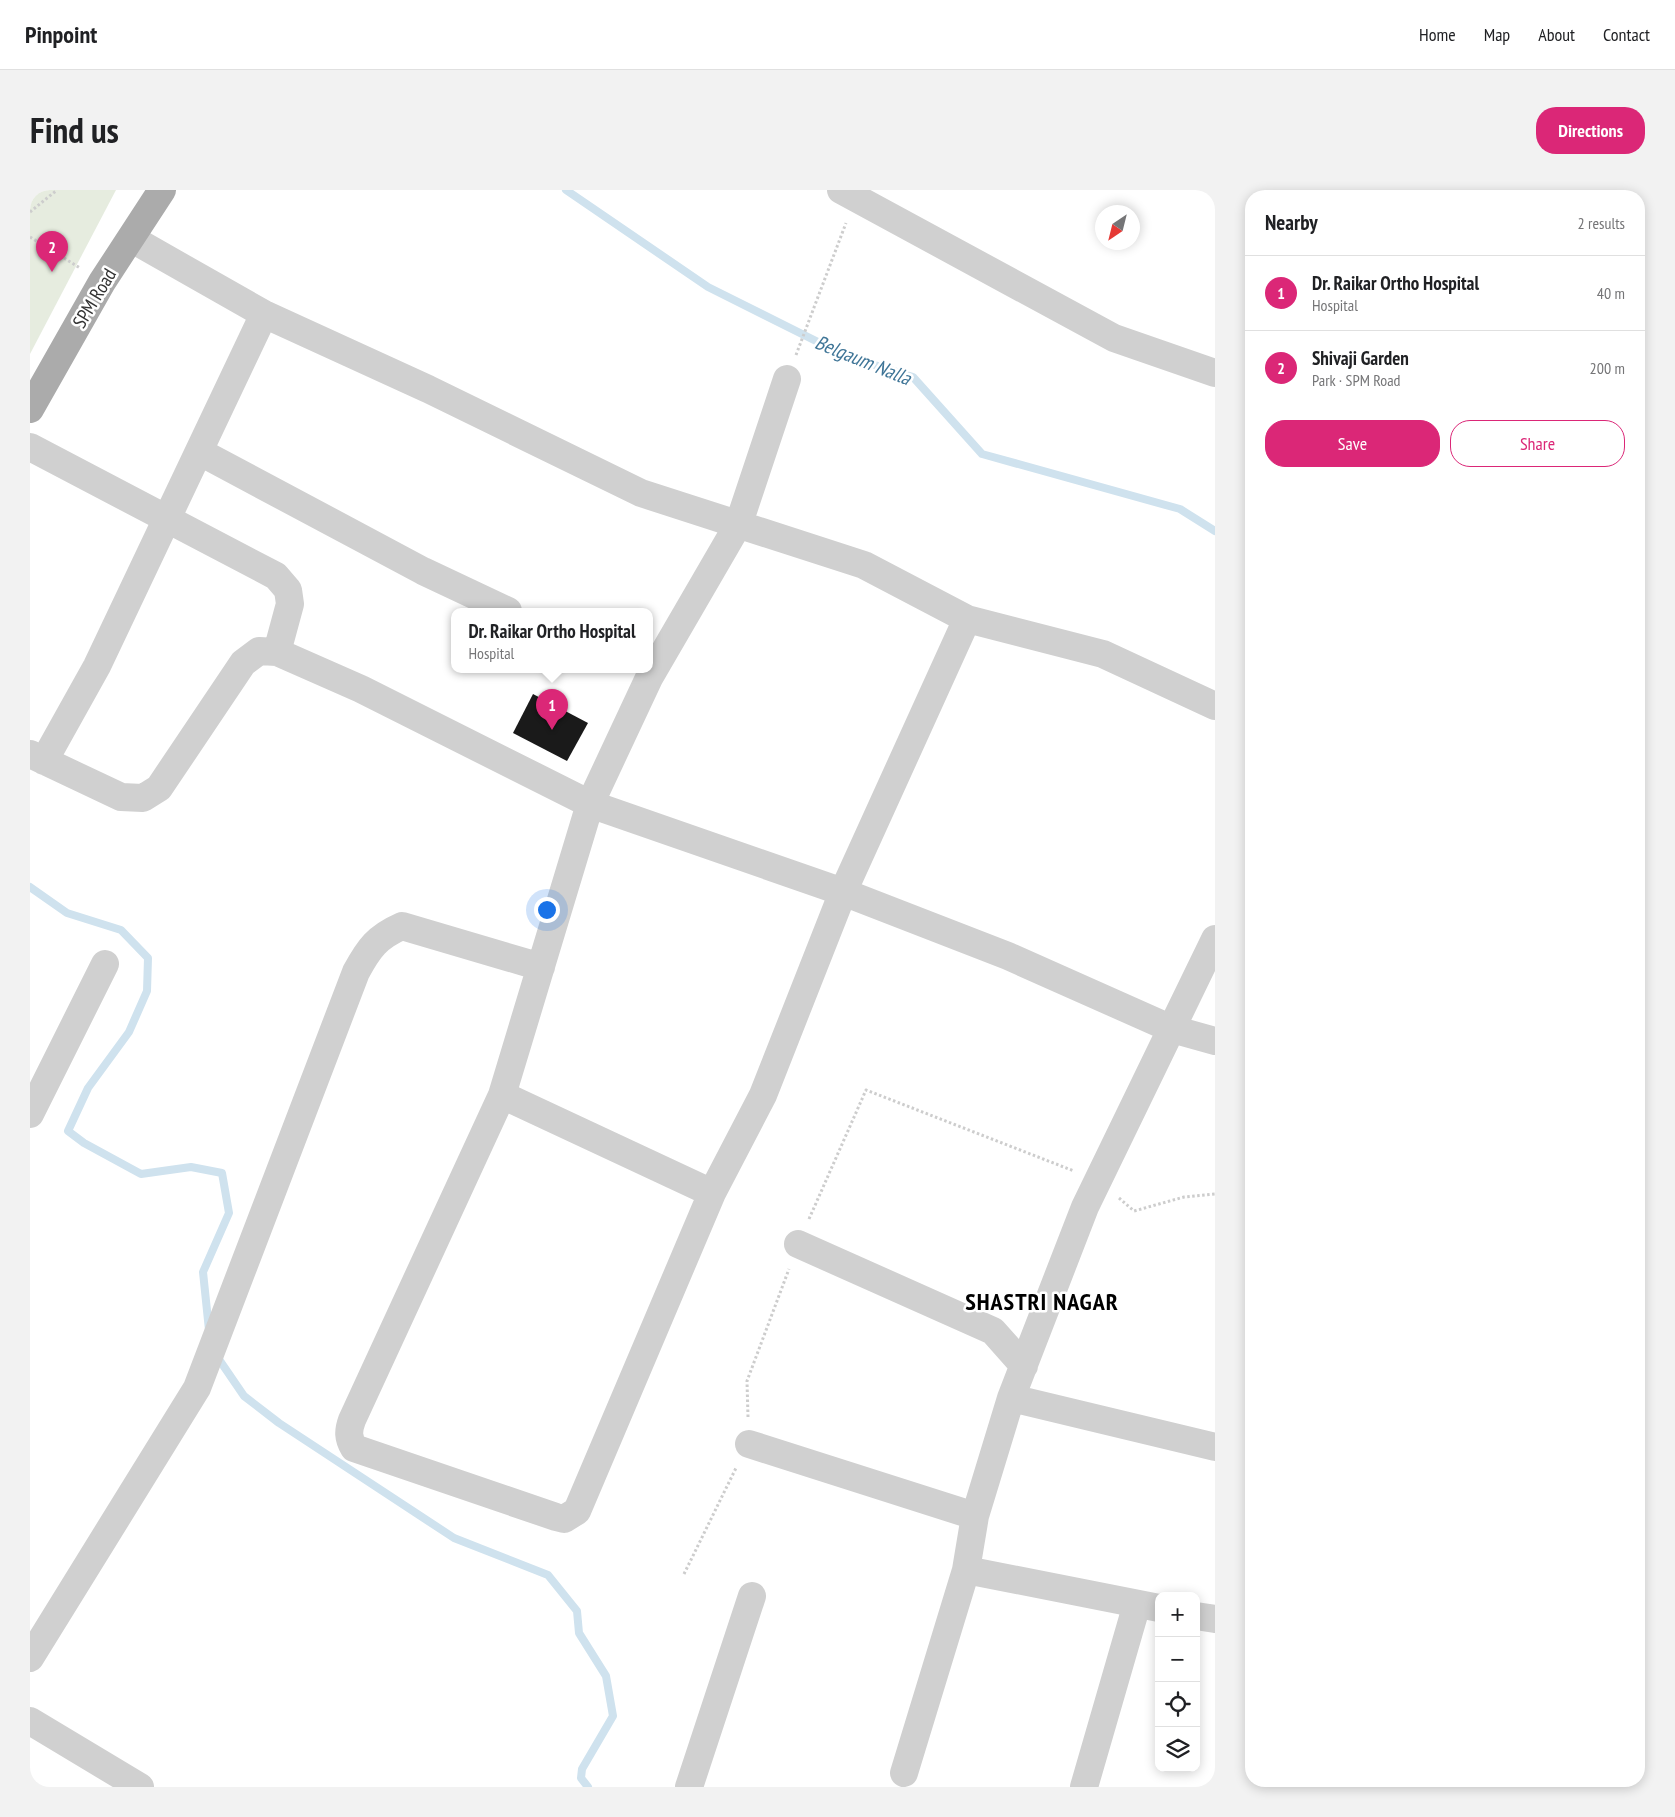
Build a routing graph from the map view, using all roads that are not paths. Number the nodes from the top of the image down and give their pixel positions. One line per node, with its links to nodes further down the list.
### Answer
1 (162, 190): 3 (main road, SPM Road)
2 (852, 193): 5 (street)
3 (132, 239): 4 (street); 7 (main road, SPM Road)
4 (264, 314): 9 (street); 11 (street)
5 (1215, 373)
6 (787, 379): 11 (street)
7 (30, 409)
8 (30, 447): 10 (street)
9 (200, 452): 10 (street); 12 (street)
10 (168, 519): 14 (street); 18 (street)
11 (739, 523): 13 (street); 15 (street)
12 (502, 608)
13 (967, 619): 17 (street); 20 (street)
14 (277, 652): 18 (street); 19 (street)
15 (653, 653)
16 (639, 674): 19 (street)
17 (1215, 706)
18 (37, 757)
19 (590, 804): 20 (street); 23 (street)
20 (843, 892): 24 (street); 28 (street)
21 (1215, 938): 24 (street)
22 (105, 964): 27 (street)
23 (541, 967): 26 (street); 40 (street)
24 (1172, 1029): 25 (street); 30 (street)
25 (1215, 1041)
26 (502, 1095): 28 (street); 28 (street)
27 (30, 1114)
28 (712, 1194)
29 (798, 1244): 30 (street)
30 (1024, 1366): 31 (street)
31 (1011, 1398): 33 (street); 34 (street)
32 (748, 1444): 34 (street)
33 (1215, 1447)
34 (975, 1516): 35 (street)
35 (966, 1570): 37 (street); 42 (street)
36 (752, 1596): 44 (street)
37 (1148, 1606): 45 (street)
38 (1200, 1617): 39 (street)
39 (1215, 1619)
40 (30, 1658)
41 (30, 1721): 43 (street)
42 (904, 1773)
43 (140, 1787)
44 (690, 1787)
45 (1084, 1787)

